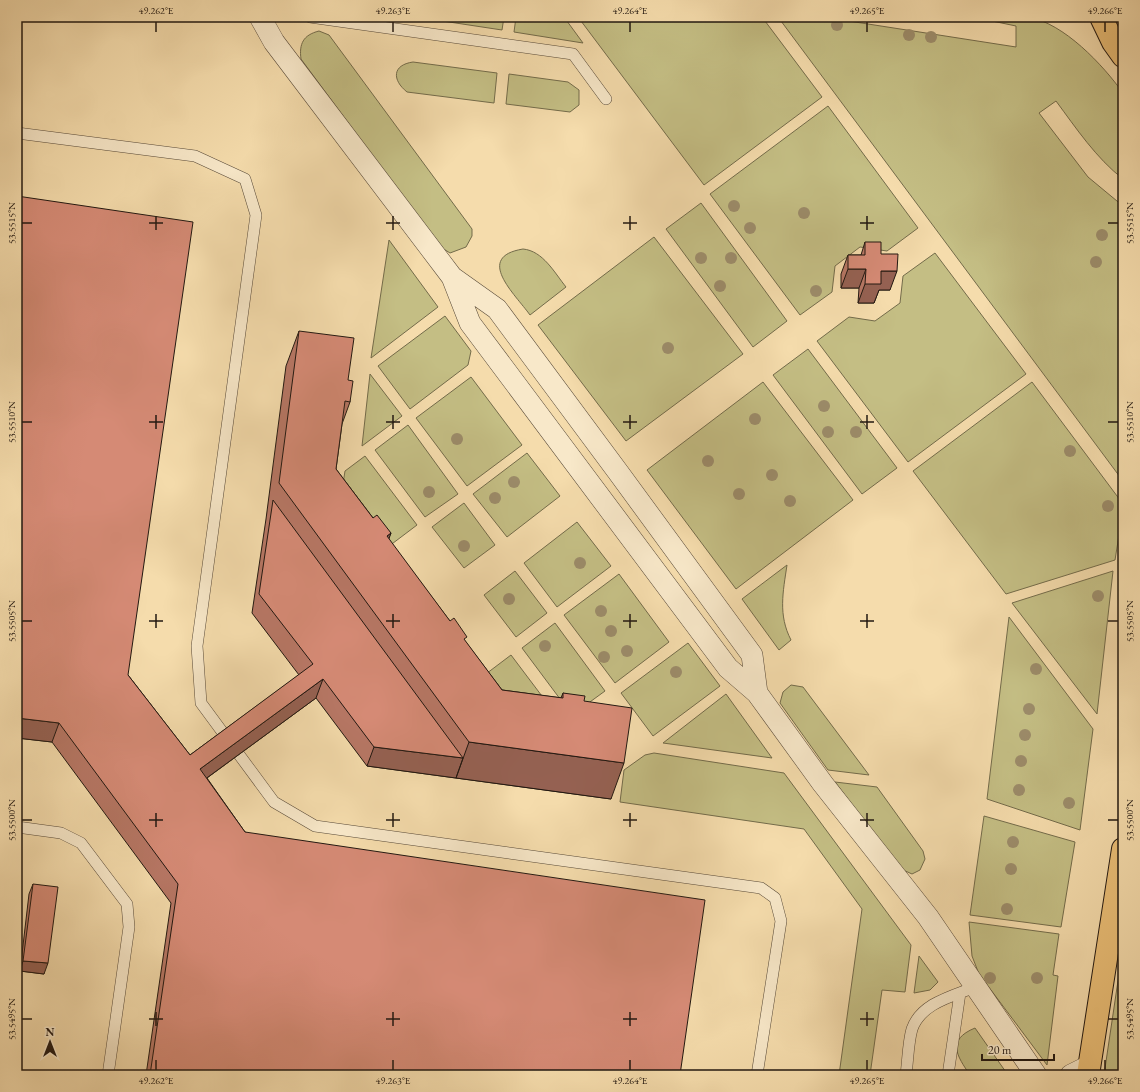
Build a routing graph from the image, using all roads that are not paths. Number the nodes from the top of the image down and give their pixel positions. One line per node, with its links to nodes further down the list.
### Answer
1 (260, 17): 7 (street)
2 (310, 17): 5 (lane)
3 (1101, 17): 4 (main road)
4 (1123, 56)
5 (606, 99)
6 (17, 133): 15 (lane)
7 (452, 277): 8 (street); 8 (street)
8 (757, 694): 11 (street)
9 (17, 827): 14 (lane)
10 (1123, 849): 13 (main road)
11 (968, 990): 12 (street); 16 (lane); 17 (lane)
12 (1031, 1068): 18 (street)
13 (1083, 1072)
14 (108, 1075)
15 (757, 1075)
16 (906, 1075)
17 (948, 1075)
18 (1050, 1075)

